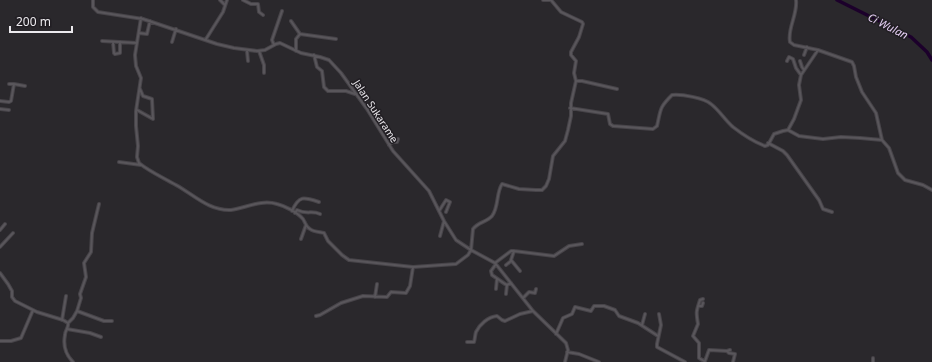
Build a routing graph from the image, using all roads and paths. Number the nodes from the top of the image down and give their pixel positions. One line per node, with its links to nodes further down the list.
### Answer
1 (93, 0): 11 (street)
2 (220, 0): 8 (street)
3 (227, 0): 8 (street)
4 (242, 0): 10 (street)
5 (543, 0): 6 (street)
6 (551, 0): 38 (street)
7 (796, 0): 25 (street)
8 (225, 5): 18 (street)
9 (282, 10): 24 (street)
10 (263, 15)
11 (141, 18): 12 (street); 15 (street)
12 (150, 21): 14 (street); 15 (street)
13 (291, 21): 16 (street)
14 (176, 29): 18 (street); 22 (street)
15 (139, 33): 23 (street)
16 (300, 34): 17 (street); 29 (street)
17 (336, 38)
18 (206, 39): 26 (street)
19 (102, 41): 20 (street)
20 (113, 42): 21 (street); 21 (street)
21 (120, 42): 23 (street)
22 (172, 42)
23 (137, 43): 42 (street)
24 (274, 45): 28 (street); 29 (street, Jalan Sukarame)
25 (807, 47): 27 (street); 30 (street)
26 (247, 50): 28 (street); 32 (street)
27 (818, 50): 35 (street); 52 (street)
28 (259, 51): 36 (street)
29 (296, 51): 31 (street, Jalan Sukarame)
30 (804, 55)
31 (314, 56): 44 (street, Jalan Sukarame); 44 (street)
32 (248, 61)
33 (787, 61): 37 (street)
34 (800, 61): 35 (street)
35 (804, 70): 37 (street)
36 (264, 73)
37 (801, 75): 50 (street)
38 (576, 80): 43 (street); 46 (street)
39 (9, 84): 40 (street)
40 (14, 84): 41 (street); 45 (street)
41 (25, 86)
42 (140, 88): 49 (street); 49 (street)
43 (617, 89)
44 (358, 96): 53 (street, Jalan Sukarame)
45 (0, 101)
46 (570, 108): 54 (street); 75 (street)
47 (0, 109): 48 (street)
48 (9, 110)
49 (136, 110): 56 (street)
50 (788, 130): 52 (street); 54 (street)
51 (398, 139): 53 (street)
52 (882, 140): 57 (street)
53 (389, 145): 61 (street, Jalan Sukarame)
54 (768, 145): 63 (street)
55 (120, 162): 56 (street)
56 (142, 166): 60 (street)
57 (932, 190)
58 (319, 202): 60 (street)
59 (99, 204): 97 (street)
60 (292, 211): 64 (street)
61 (439, 211): 62 (street); 66 (street, Jalan Sukarame)
62 (446, 212)
63 (832, 212)
64 (295, 213): 65 (street); 68 (street)
65 (320, 214)
66 (444, 221): 71 (street); 75 (street, Jalan Sukarame)
67 (5, 224): 69 (street)
68 (306, 224): 72 (street); 80 (street)
69 (0, 230)
70 (13, 233): 74 (street)
71 (440, 236)
72 (301, 239)
73 (582, 244): 76 (street)
74 (0, 247)
75 (471, 250): 78 (street, Jalan Sukarame); 80 (street)
76 (514, 251): 77 (street); 78 (street)
77 (511, 261): 79 (street); 81 (street)
78 (496, 263): 83 (street); 84 (street, Jalan Sukarame)
79 (506, 265)
80 (413, 267): 91 (street)
81 (520, 271)
82 (0, 273): 96 (street)
83 (497, 278): 86 (street); 87 (street)
84 (511, 283): 86 (street); 92 (street, Jalan Sukarame)
85 (377, 284): 91 (street)
86 (507, 285): 89 (street)
87 (496, 289)
88 (536, 289): 92 (street)
89 (506, 294)
90 (66, 296): 102 (street)
91 (375, 296): 101 (street)
92 (523, 298): 98 (street, Jalan Sukarame)
93 (703, 299): 95 (street)
94 (703, 304): 95 (street)
95 (698, 306): 120 (street)
96 (33, 310): 102 (street); 110 (street)
97 (77, 311): 103 (street); 104 (street)
98 (533, 311): 107 (street, Jalan Sukarame); 111 (street)
99 (645, 314): 105 (street)
100 (659, 314): 108 (street)
101 (316, 316)
102 (62, 320): 104 (street)
103 (112, 321)
104 (68, 323): 106 (street)
105 (642, 325): 107 (street); 108 (street)
106 (67, 329): 109 (street); 115 (street)
107 (556, 334): 112 (street, Jalan Sukarame)
108 (658, 336): 113 (street)
109 (101, 337)
110 (0, 341)
111 (467, 342)
112 (567, 352): 116 (street); 117 (street)
113 (678, 358): 118 (street); 119 (street)
114 (873, 358): 122 (street)
115 (73, 362)
116 (565, 362)
117 (599, 362)
118 (676, 362)
119 (685, 362)
120 (704, 362): 121 (street)
121 (733, 362)
122 (873, 362)

